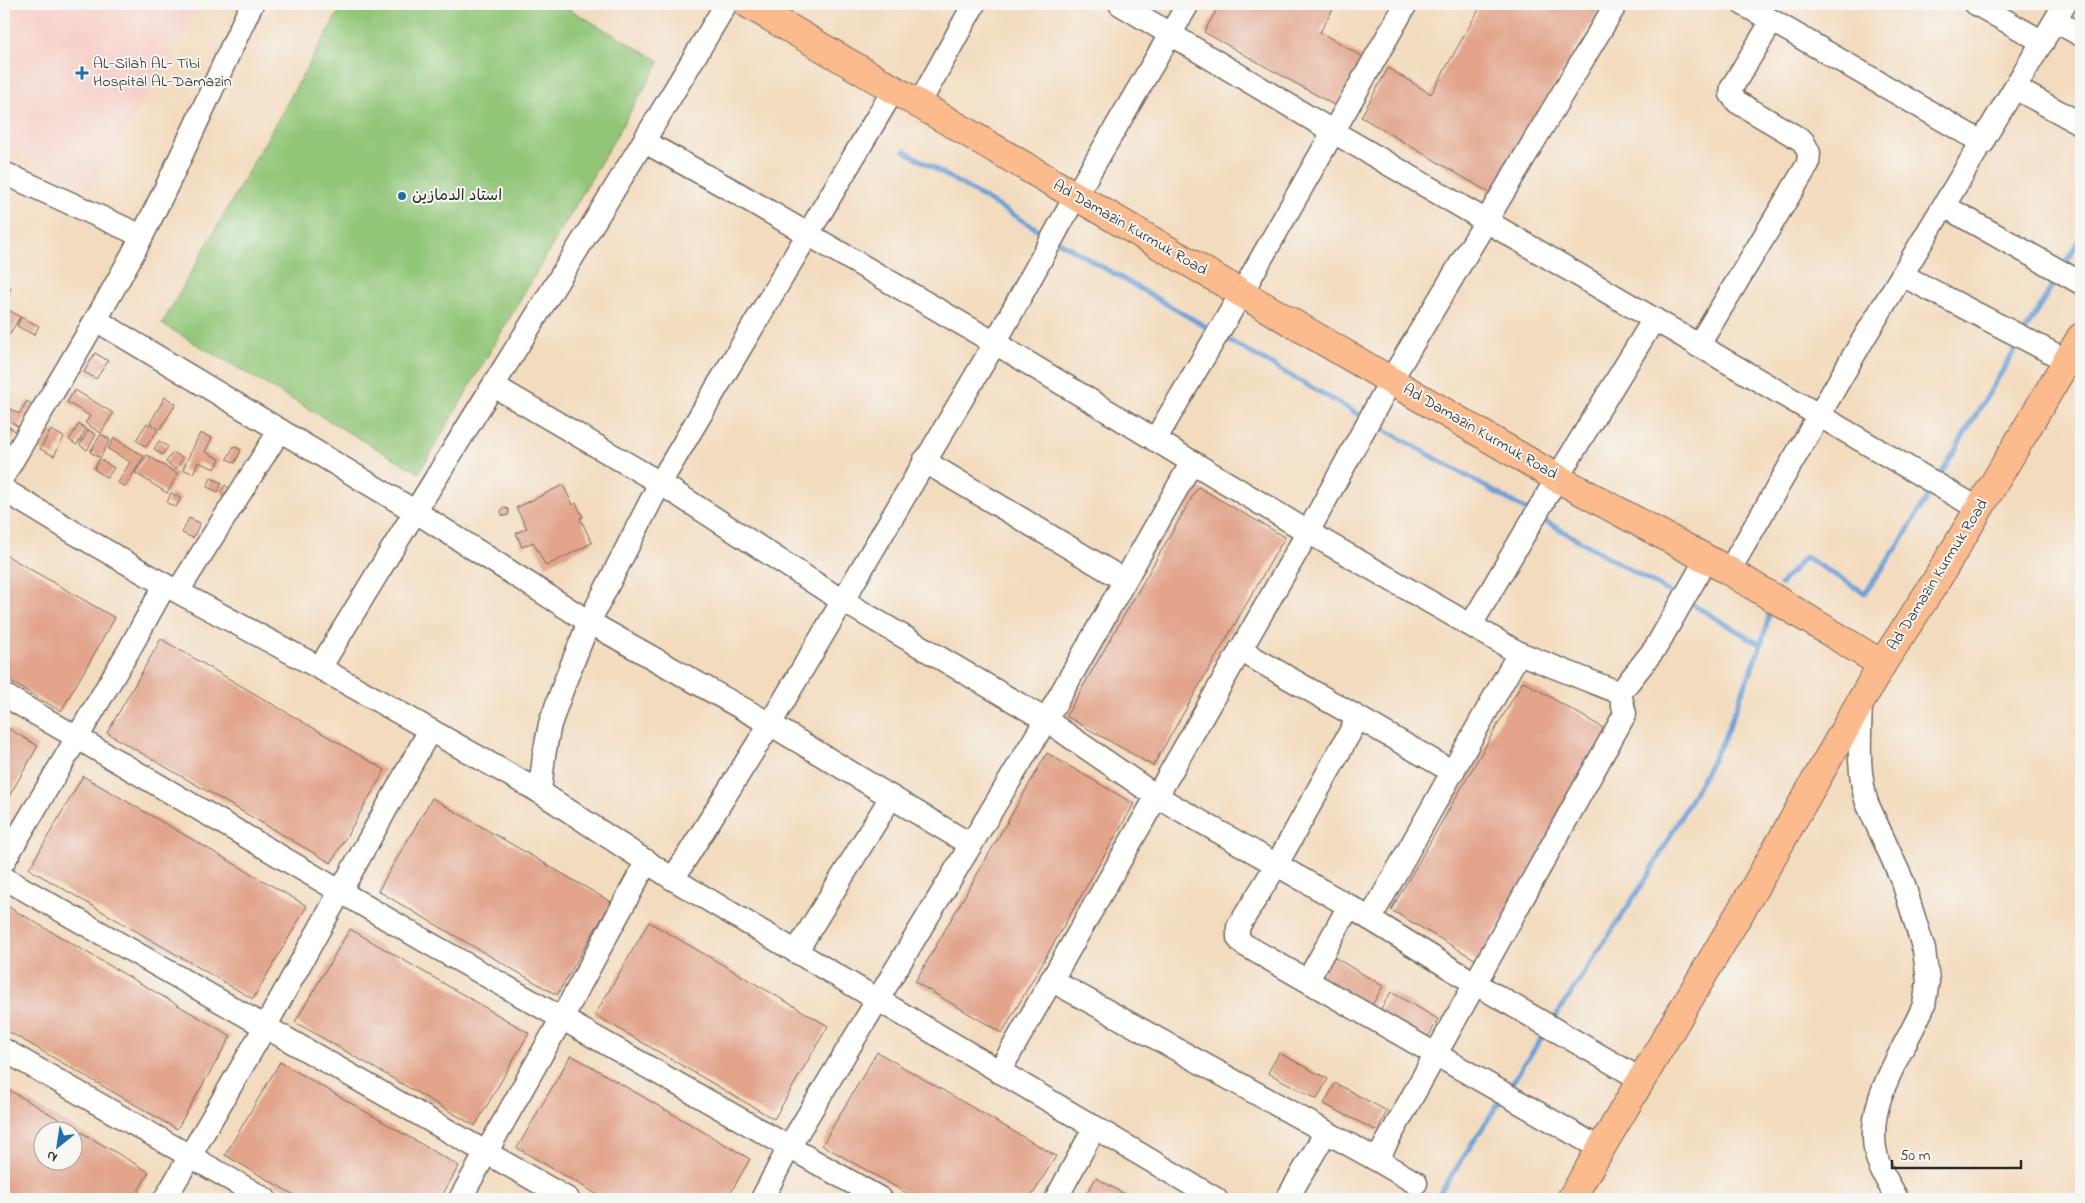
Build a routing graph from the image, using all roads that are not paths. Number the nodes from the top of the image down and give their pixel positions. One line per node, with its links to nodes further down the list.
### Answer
1 (252, 4): 27 (street)
2 (726, 4): 21 (street)
3 (974, 4): 18 (street)
4 (1120, 4): 13 (street)
5 (1188, 4): 13 (street)
6 (1406, 4): 20 (street)
7 (1616, 4): 26 (street)
8 (1743, 4): 12 (street)
9 (1976, 4): 15 (street)
10 (752, 5): 17 (main road, Ad Damazin Kurmuk Road)
11 (2060, 12): 14 (street); 15 (street)
12 (1772, 21): 22 (street); 36 (street)
13 (1171, 34): 20 (street); 24 (street)
14 (2081, 35)
15 (2043, 42): 16 (street)
16 (2015, 88): 19 (street); 22 (street)
17 (894, 89): 18 (main road, Ad Damazin Kurmuk Road); 28 (street)
18 (919, 104): 24 (main road, Ad Damazin Kurmuk Road)
19 (2081, 124)
20 (1332, 131): 26 (street); 31 (street)
21 (645, 142): 28 (street); 39 (street)
22 (1983, 143): 25 (street)
23 (4, 173): 27 (street)
24 (1075, 197): 31 (main road, Ad Damazin Kurmuk Road); 35 (street)
25 (1944, 206): 29 (street); 30 (street)
26 (1487, 221): 32 (street); 38 (street)
27 (142, 236): 33 (street)
28 (808, 236): 35 (street); 47 (street)
29 (1902, 275): 37 (street); 40 (street)
30 (2081, 283)
31 (1241, 294): 38 (main road, Ad Damazin Kurmuk Road); 42 (street)
32 (1654, 319): 36 (street); 46 (street)
33 (96, 320): 41 (street); 45 (street)
34 (2081, 337): 37 (main road, Ad Damazin Kurmuk Road)
35 (995, 343): 42 (street); 43 (street)
36 (1698, 346): 40 (street)
37 (2074, 364): 49 (main road, Ad Damazin Kurmuk Road)
38 (1391, 380): 46 (main road, Ad Damazin Kurmuk Road); 51 (street)
39 (494, 386): 47 (street); 50 (street)
40 (1820, 416): 49 (street); 52 (street)
41 (280, 430): 50 (street); 54 (street)
42 (1155, 440): 44 (street)
43 (924, 461): 53 (street); 55 (street)
44 (1192, 462): 51 (street); 53 (street)
45 (4, 474)
46 (1557, 478): 52 (main road, Ad Damazin Kurmuk Road); 57 (street)
47 (660, 483): 55 (street); 56 (street)
48 (4, 490): 54 (street)
49 (1979, 509): 60 (main road, Ad Damazin Kurmuk Road)
50 (416, 512): 56 (street); 61 (street)
51 (1308, 532): 57 (street); 58 (street)
52 (1718, 564): 60 (main road, Ad Damazin Kurmuk Road); 62 (street)
53 (1124, 580): 66 (street)
54 (171, 588): 61 (street); 69 (street)
55 (841, 600): 66 (street); 67 (street)
56 (590, 622): 67 (street); 71 (street)
57 (1471, 625): 59 (street)
58 (1240, 650): 65 (street); 72 (street)
59 (1519, 653): 62 (street); 70 (street)
60 (1882, 664): 64 (main road)
61 (320, 668): 68 (street)
62 (1620, 693): 86 (street)
63 (4, 695): 69 (street)
64 (1861, 702): 93 (main road); 112 (street)
65 (1358, 718): 70 (street); 77 (street)
66 (1046, 720): 72 (street); 74 (street)
67 (770, 724): 73 (street); 79 (street)
68 (430, 730): 71 (street); 80 (street)
69 (76, 738): 75 (street); 80 (street)
70 (1453, 772): 82 (street)
71 (540, 792): 76 (street)
72 (1156, 796): 77 (street); 84 (street)
73 (890, 797): 74 (street); 83 (street)
74 (971, 846): 87 (street)
75 (4, 861)
76 (647, 861): 79 (street); 88 (street)
77 (1277, 864): 81 (street); 85 (street)
78 (4, 878): 89 (street)
79 (673, 879): 83 (street)
80 (339, 891): 88 (street); 89 (street)
81 (1349, 906): 82 (street); 85 (street)
82 (1370, 919): 86 (street)
83 (796, 952): 87 (street)
84 (1051, 980): 92 (street); 95 (street)
85 (1308, 980): 91 (street)
86 (1476, 984): 91 (street); 93 (street)
87 (878, 1002): 92 (street); 96 (street)
88 (562, 1018): 96 (street); 98 (street)
89 (264, 1028): 98 (street); 99 (street)
90 (4, 1050): 99 (street)
91 (1436, 1054): 97 (street); 100 (street)
92 (999, 1072): 94 (street)
93 (1642, 1080): 97 (main road)
94 (1095, 1127): 108 (street); 109 (street)
95 (1326, 1132): 100 (street); 110 (street)
96 (789, 1148): 106 (street); 107 (street)
97 (1601, 1149): 111 (main road)
98 (486, 1153): 104 (street); 105 (street)
99 (190, 1156): 102 (street); 103 (street)
100 (1378, 1160): 101 (street)
101 (1416, 1183)
102 (165, 1199)
103 (265, 1199)
104 (460, 1199)
105 (568, 1199)
106 (762, 1199)
107 (881, 1199)
108 (1056, 1199)
109 (1216, 1199)
110 (1287, 1199)
111 (1571, 1199)
112 (1897, 1199)

